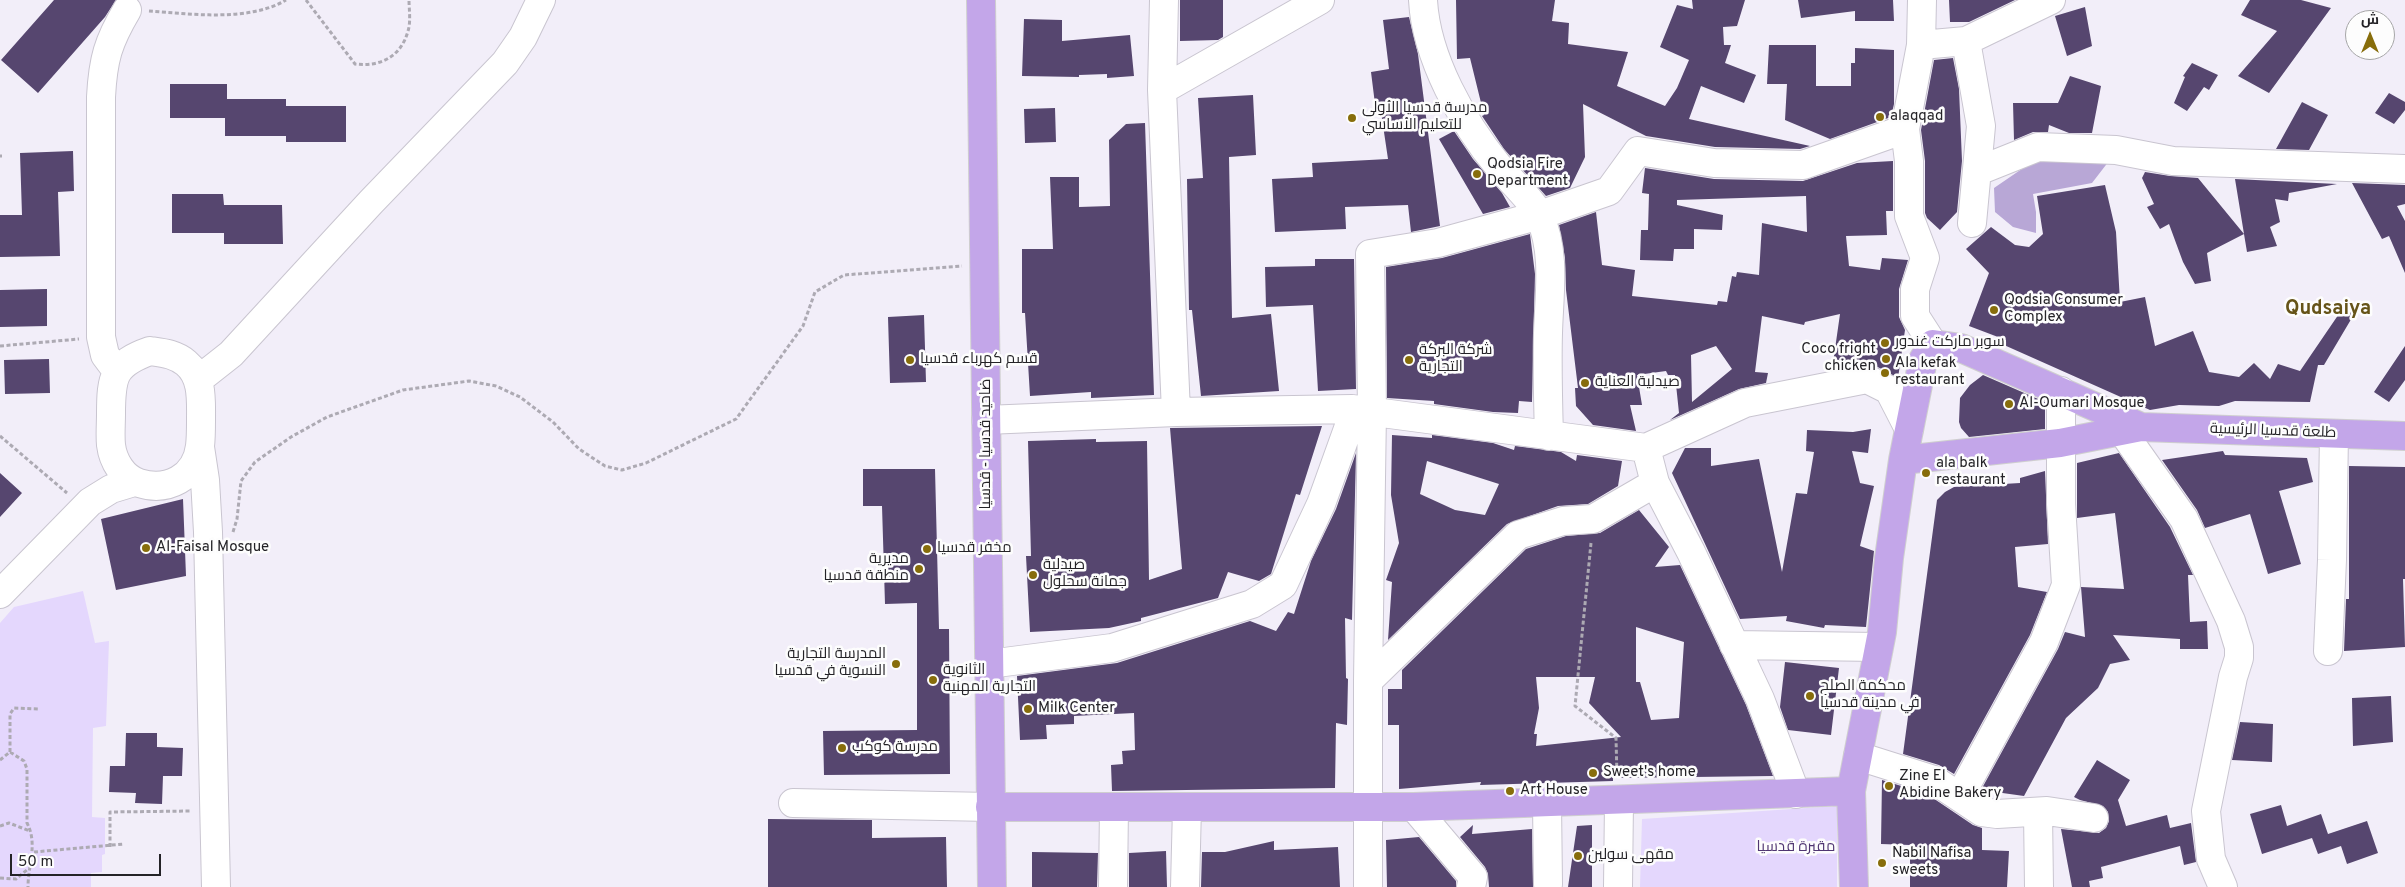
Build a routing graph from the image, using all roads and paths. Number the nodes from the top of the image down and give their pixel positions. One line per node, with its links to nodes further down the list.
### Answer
1 (286, 0): 11 (path)
2 (306, 0): 3 (path)
3 (409, 0)
4 (541, 0): 25 (street)
5 (980, 0): 20 (main road, ضاحيد قدسيا - قدسيا)
6 (1164, 0): 14 (street)
7 (1320, 0): 14 (street)
8 (1423, 0): 18 (street)
9 (1922, 0): 13 (street)
10 (2051, 0): 12 (street)
11 (127, 10): 21 (street)
12 (1966, 41): 13 (street); 17 (street)
13 (1921, 45): 15 (street)
14 (1162, 90): 28 (street)
15 (1905, 129): 18 (street); 22 (street)
16 (2405, 168): 17 (street)
17 (1978, 171): 19 (street)
18 (1540, 215): 27 (street); 34 (street)
19 (1972, 223)
20 (986, 265): 29 (main road, ضاحيد قدسيا - قدسيا); 46 (path)
21 (100, 338): 23 (path); 24 (street)
22 (1933, 344): 26 (main road, طلعة قدسيا الرئيسية); 31 (main road)
23 (0, 346)
24 (117, 371): 25 (street); 37 (street)
25 (198, 380): 38 (street)
26 (2061, 391): 30 (main road, طلعة قدسيا الرئيسية); 36 (street)
27 (1362, 410): 28 (street); 34 (street); 51 (street); 52 (street)
28 (1176, 412): 29 (street)
29 (986, 420): 51 (main road, ضاحيد قدسيا - قدسيا)
30 (2131, 429): 32 (main road, طلعة قدسيا الرئيسية); 36 (main road, طلعة قدسيا الرئيسية); 89 (street)
31 (1909, 430): 39 (street); 40 (main road)
32 (2334, 434): 35 (main road, طلعة قدسيا الرئيسية); 50 (street)
33 (0, 436): 44 (path)
34 (1549, 436): 39 (street)
35 (2405, 436)
36 (2060, 443): 40 (main road, طلعة قدسيا الرئيسية); 59 (street)
37 (111, 444): 41 (street); 44 (street)
38 (200, 447): 43 (street); 46 (street)
39 (1646, 448): 42 (street)
40 (1903, 460): 49 (main road)
41 (134, 482): 43 (street); 44 (street)
42 (1655, 483): 45 (street); 48 (street)
43 (168, 486): 46 (street)
44 (87, 505): 47 (street)
45 (1593, 520): 52 (street); 60 (path)
46 (207, 522): 68 (street)
47 (0, 594)
48 (1734, 645): 49 (street); 58 (street)
49 (1878, 648): 55 (main road)
50 (2328, 651)
51 (989, 664): 63 (main road, ضاحيد قدسيا - قدسيا)
52 (1368, 681): 66 (street)
53 (38, 709): 54 (path)
54 (10, 752): 56 (path); 72 (path)
55 (1858, 756): 57 (main road); 59 (street)
56 (0, 760)
57 (1851, 791): 58 (main road); 87 (main road)
58 (1796, 794): 60 (main road)
59 (1960, 796): 69 (street)
60 (1619, 801): 62 (main road); 86 (street)
61 (794, 803): 63 (street)
62 (1547, 803): 67 (main road); 79 (street)
63 (990, 807): 64 (main road); 82 (main road, ضاحيد قدسيا - قدسيا)
64 (1114, 807): 65 (main road); 83 (street)
65 (1187, 807): 66 (main road); 84 (street)
66 (1369, 807): 67 (main road); 85 (street)
67 (1414, 807): 78 (street)
68 (214, 811): 74 (path); 81 (street)
69 (2038, 812): 70 (street); 88 (street)
70 (2094, 818)
71 (0, 826): 72 (path)
72 (31, 831): 75 (path)
73 (124, 844): 74 (path)
74 (110, 847): 75 (path)
75 (34, 852): 76 (path)
76 (28, 870): 77 (path); 80 (path)
77 (0, 878)
78 (1475, 884)
79 (1548, 884)
80 (28, 887)
81 (216, 887)
82 (992, 887)
83 (1113, 887)
84 (1185, 887)
85 (1368, 887)
86 (1618, 887)
87 (1854, 887)
88 (2039, 887)
89 (2223, 887)

